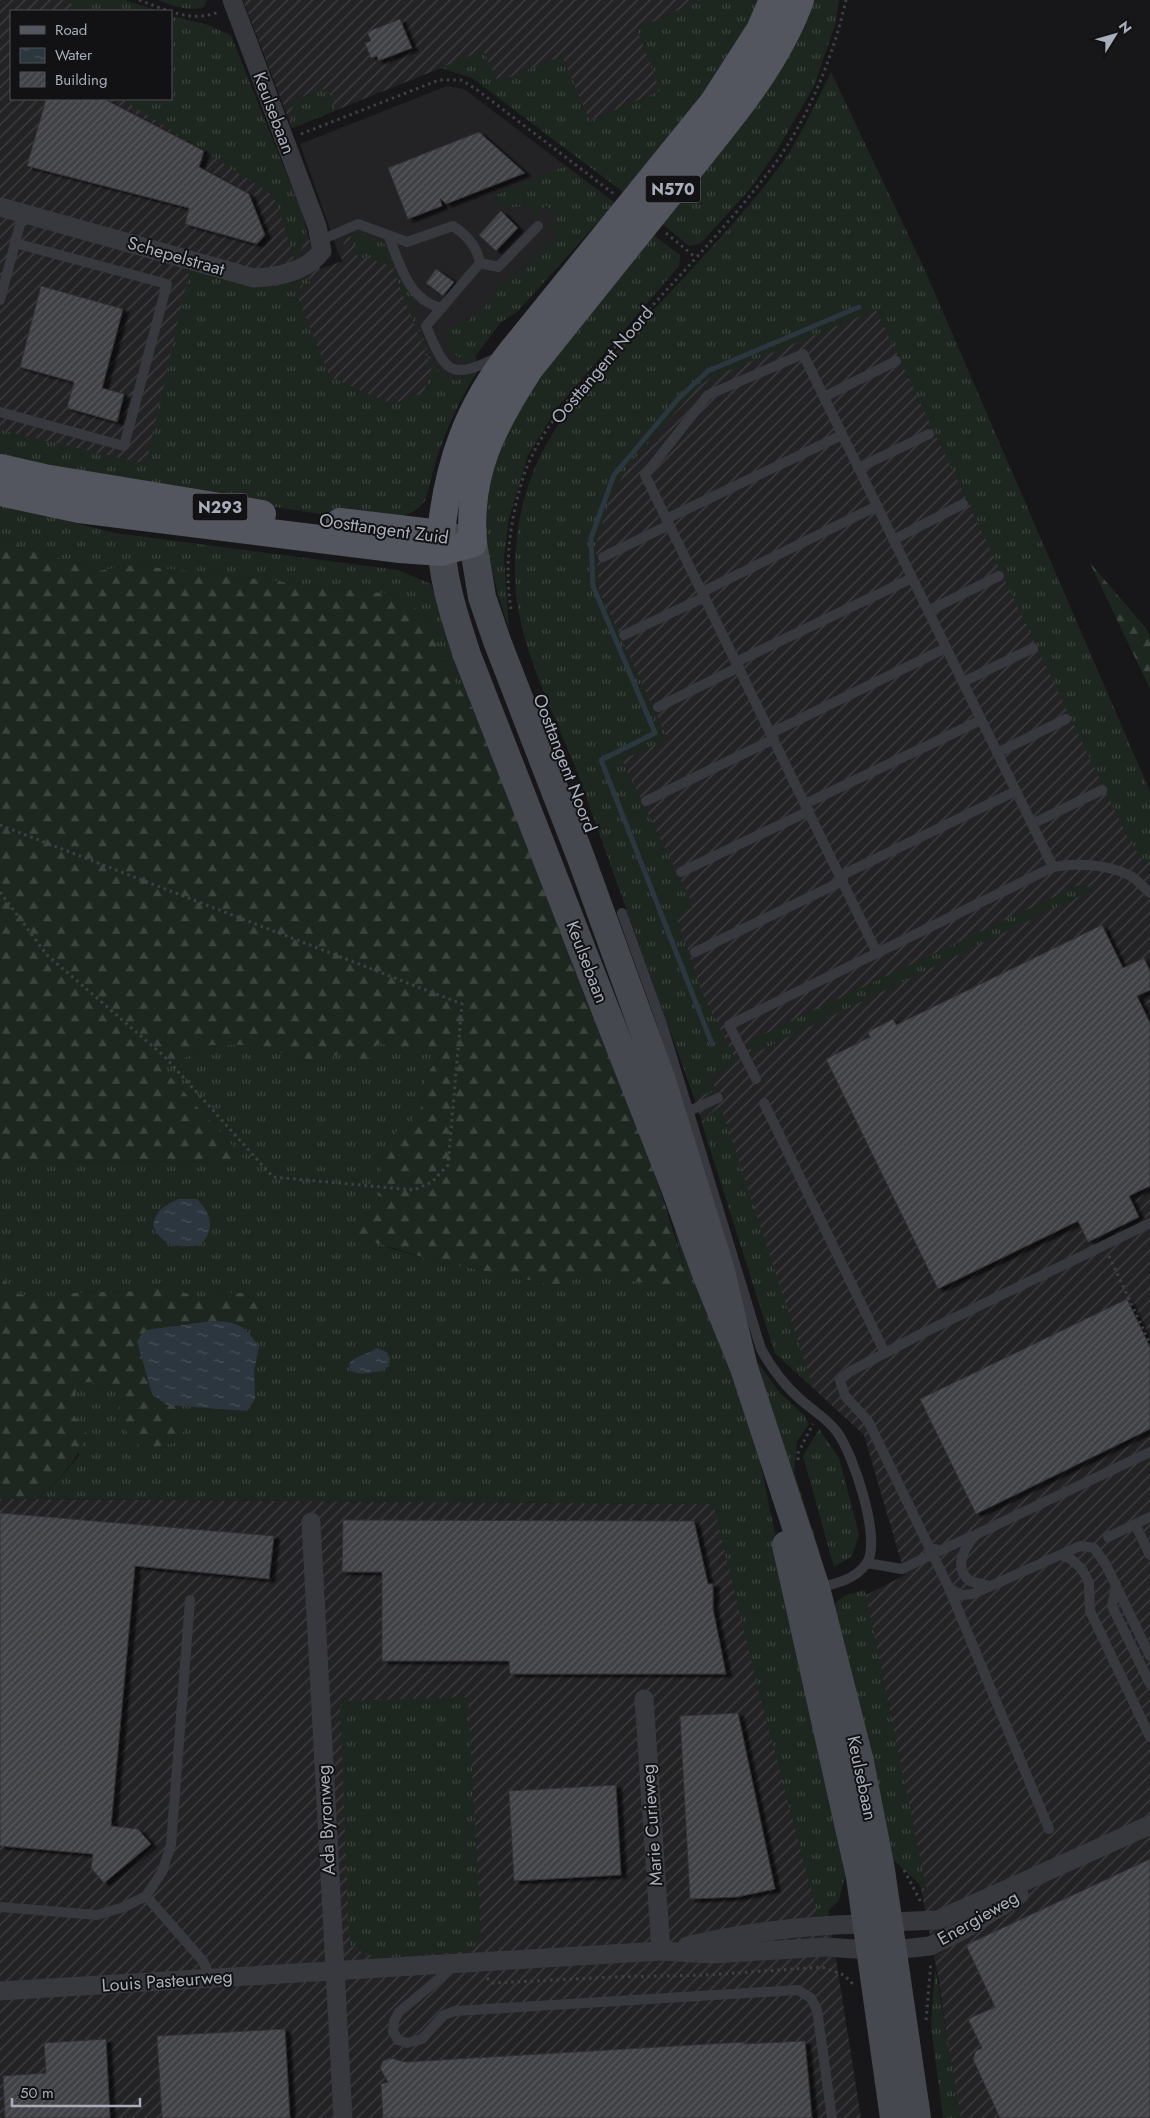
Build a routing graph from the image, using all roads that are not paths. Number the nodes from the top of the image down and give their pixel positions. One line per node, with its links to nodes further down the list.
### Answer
1 (773, 0): 13 (main road, N570)
2 (800, 0): 27 (main road, N570)
3 (233, 3): 7 (street, Keulsebaan)
4 (0, 207): 5 (street, Schepelstraat)
5 (23, 213): 7 (street, Schepelstraat); 9 (lane)
6 (538, 226): 10 (lane)
7 (319, 233): 8 (lane)
8 (389, 237): 10 (lane); 12 (lane)
9 (15, 243): 11 (lane); 16 (lane)
10 (480, 262): 12 (lane)
11 (0, 300)
12 (442, 308): 13 (lane)
13 (513, 350): 26 (main road, N570)
14 (896, 361): 15 (lane)
15 (824, 397): 18 (lane); 24 (lane)
16 (0, 412)
17 (929, 434): 20 (lane)
18 (842, 435): 20 (lane); 24 (lane)
19 (0, 468): 26 (main road, Oosttangent Zuid / N293)
20 (858, 468): 23 (lane)
21 (0, 492): 26 (main road, Oosttangent Zuid / N293)
22 (964, 504): 25 (lane)
23 (877, 506): 25 (lane); 31 (lane)
24 (668, 522): 28 (lane); 31 (lane)
25 (893, 540): 30 (lane)
26 (441, 543): 27 (main road, Oosttangent Zuid / N293); 61 (main road, Keulsebaan / N570)
27 (473, 544): 61 (main road, Keulsebaan / N570)
28 (603, 557)
29 (999, 576): 32 (lane)
30 (912, 578): 32 (lane); 36 (lane)
31 (703, 595): 33 (lane); 36 (lane)
32 (928, 610): 34 (lane)
33 (624, 635)
34 (946, 648): 37 (lane); 41 (lane)
35 (1032, 648): 37 (lane)
36 (738, 665): 38 (lane); 41 (lane)
37 (963, 682): 39 (lane)
38 (658, 707)
39 (981, 720): 42 (lane); 46 (lane)
40 (1066, 720): 42 (lane)
41 (772, 736): 45 (lane); 46 (lane)
42 (997, 753): 44 (lane)
43 (1102, 790): 47 (lane)
44 (1016, 791): 47 (lane); 50 (lane)
45 (646, 800)
46 (807, 808): 49 (lane); 50 (lane)
47 (1032, 824): 48 (lane)
48 (1053, 867): 51 (lane); 54 (lane)
49 (681, 872)
50 (842, 879): 53 (lane); 54 (lane)
51 (1150, 894)
52 (622, 913): 58 (lane)
53 (695, 952)
54 (878, 952): 55 (lane)
55 (756, 1079)
56 (718, 1098): 58 (lane)
57 (764, 1103): 60 (lane)
58 (689, 1111): 71 (lane)
59 (1150, 1223): 60 (lane)
60 (885, 1353): 68 (lane)
61 (744, 1368): 75 (main road, Keulsebaan / N570)
62 (1150, 1452): 66 (lane)
63 (1150, 1517): 65 (lane)
64 (312, 1522): 89 (street, Ada Byronweg)
65 (1135, 1524): 67 (lane); 70 (lane)
66 (977, 1534): 68 (lane); 73 (lane)
67 (1108, 1537)
68 (934, 1551): 71 (lane); 74 (lane)
69 (1061, 1555): 72 (lane); 73 (lane); 80 (lane)
70 (1150, 1555)
71 (867, 1563): 75 (lane)
72 (1116, 1585): 77 (lane); 78 (lane)
73 (991, 1586): 74 (lane)
74 (949, 1588): 82 (lane)
75 (807, 1591): 86 (main road, Keulsebaan / N570)
76 (190, 1600): 84 (lane)
77 (1150, 1656)
78 (1150, 1684)
79 (644, 1699): 87 (street, Marie Curieweg)
80 (1150, 1737)
81 (1150, 1825): 83 (street, Energieweg)
82 (1048, 1829)
83 (1077, 1858): 86 (street, Energieweg); 86 (street, Energieweg)
84 (146, 1896): 85 (lane); 90 (lane)
85 (0, 1907)
86 (880, 1936): 87 (street); 87 (street); 94 (main road, Keulsebaan / N570); 95 (main road, Keulsebaan / N570)
87 (661, 1951): 88 (street, Louis Pasteurweg)
88 (462, 1964): 89 (street, Louis Pasteurweg); 93 (lane)
89 (334, 1971): 90 (street, Louis Pasteurweg); 92 (street, Ada Byronweg)
90 (210, 1978): 91 (street, Louis Pasteurweg)
91 (0, 1991)
92 (342, 2118)
93 (832, 2118)
94 (894, 2118)
95 (917, 2118)

